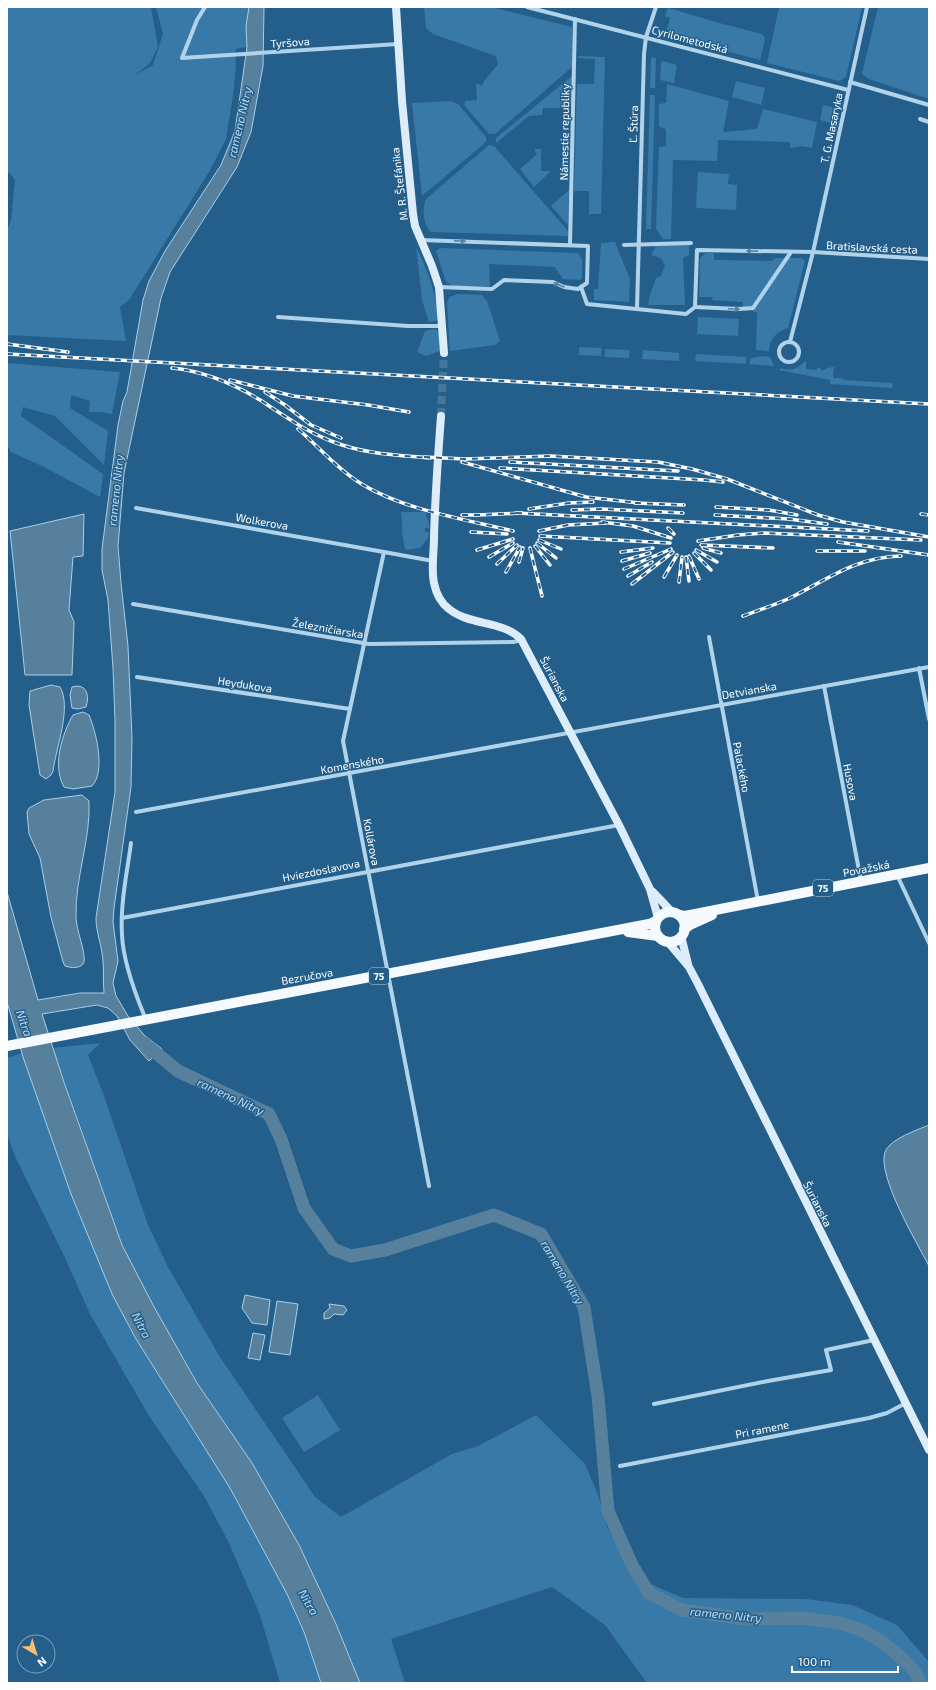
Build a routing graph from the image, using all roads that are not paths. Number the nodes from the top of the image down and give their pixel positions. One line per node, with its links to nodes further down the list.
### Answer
1 (205, 7): 8 (street, Tyršova)
2 (396, 7): 8 (street, M. R. Štefánika)
3 (527, 7): 6 (street, Cyrilometodská)
4 (656, 7): 7 (street, Ľ. Štúra)
5 (866, 7): 9 (street, T. G. Masaryka)
6 (575, 19): 7 (street, Cyrilometodská); 17 (street, Námestie republiky)
7 (646, 37): 10 (street, Cyrilometodská); 16 (street, Ľ. Štúra)
8 (399, 44): 14 (street, M. R. Štefánika)
9 (850, 82): 10 (street, T. G. Masaryka); 11 (street)
10 (848, 90): 20 (street, T. G. Masaryka)
11 (929, 105)
12 (920, 119): 13 (street)
13 (929, 122)
14 (421, 240): 17 (street, one-way to 17); 22 (street, M. R. Štefánika)
15 (691, 243): 16 (street)
16 (639, 244): 18 (street); 25 (street)
17 (570, 245): 23 (street)
18 (624, 245)
19 (791, 252): 20 (street, Bratislavská cesta); 24 (street, one-way to 19); 24 (street, Bratislavská cesta, one-way to 24)
20 (813, 252): 21 (street, Bratislavská cesta); 28 (street, T. G. Masaryka)
21 (929, 259)
22 (439, 287): 23 (street, one-way to 22); 27 (street, M. R. Štefánika)
23 (581, 288): 25 (street)
24 (695, 307): 25 (street)
25 (637, 309)
26 (278, 317): 27 (street)
27 (442, 326): 29 (street, M. R. Štefánika)
28 (790, 342): 28 (street)
29 (444, 353)
30 (441, 416): 33 (street, Šurianska)
31 (136, 508): 32 (street, Wolkerova)
32 (384, 552): 33 (street); 37 (street, Kollárova)
33 (433, 561): 36 (street, Šurianska)
34 (133, 604): 37 (street, Železničiarska)
35 (709, 637): 42 (street, Palackého)
36 (521, 640): 37 (street, Železničiarska); 45 (street, Šurianska)
37 (363, 643): 43 (street, Kollárova)
38 (929, 667): 39 (street, Detvianska)
39 (919, 668): 41 (street, Detvianska); 44 (street)
40 (137, 677): 43 (street, Heydukova)
41 (824, 686): 42 (street, Detvianska); 53 (street, Husova)
42 (721, 705): 45 (street, Detvianska); 55 (street, Palackého)
43 (350, 709): 46 (street, Kollárova)
44 (929, 719)
45 (572, 733): 46 (street, Komenského); 48 (street, Šurianska)
46 (350, 774): 47 (street, Komenského); 51 (street, Kollárova)
47 (136, 812)
48 (619, 825): 51 (street, Hviezdoslavova); 54 (street, Šurianska)
49 (131, 843): 58 (street)
50 (929, 868): 52 (main road, Považská / 75)
51 (369, 871): 58 (street, Hviezdoslavova); 66 (street, Kollárova)
52 (896, 874): 53 (main road, Považská / 75); 64 (street)
53 (861, 881): 55 (main road, Považská / 75)
54 (650, 889): 57 (street, Šurianska); 59 (street, Šurianska)
55 (758, 901): 56 (main road, Považská / 75)
56 (738, 905): 57 (main road, Považská / 75); 61 (main road, Považská / 75)
57 (675, 914): 59 (main road, Bezručova / 75); 61 (main road)
58 (122, 918): 67 (street)
59 (657, 920): 60 (main road, Bezručova / 75); 62 (main road)
60 (612, 931): 62 (main road, Bezručova / 75); 66 (main road, Bezručova / 75)
61 (682, 933): 63 (main road, 75); 65 (street, Šurianska)
62 (658, 936): 63 (main road, Bezručova / 75)
63 (667, 941): 65 (street, Šurianska)
64 (929, 943)
65 (688, 966): 70 (street, Šurianska)
66 (388, 974): 67 (main road, Bezručova / 75); 69 (street, Kollárova)
67 (142, 1018): 68 (main road, Bezručova / 75)
68 (7, 1046)
69 (429, 1186)
70 (874, 1340): 71 (street, Šurianska); 72 (street)
71 (906, 1403): 73 (street, Šurianska); 74 (street, Pri ramene)
72 (654, 1404)
73 (929, 1450)
74 (620, 1466)

